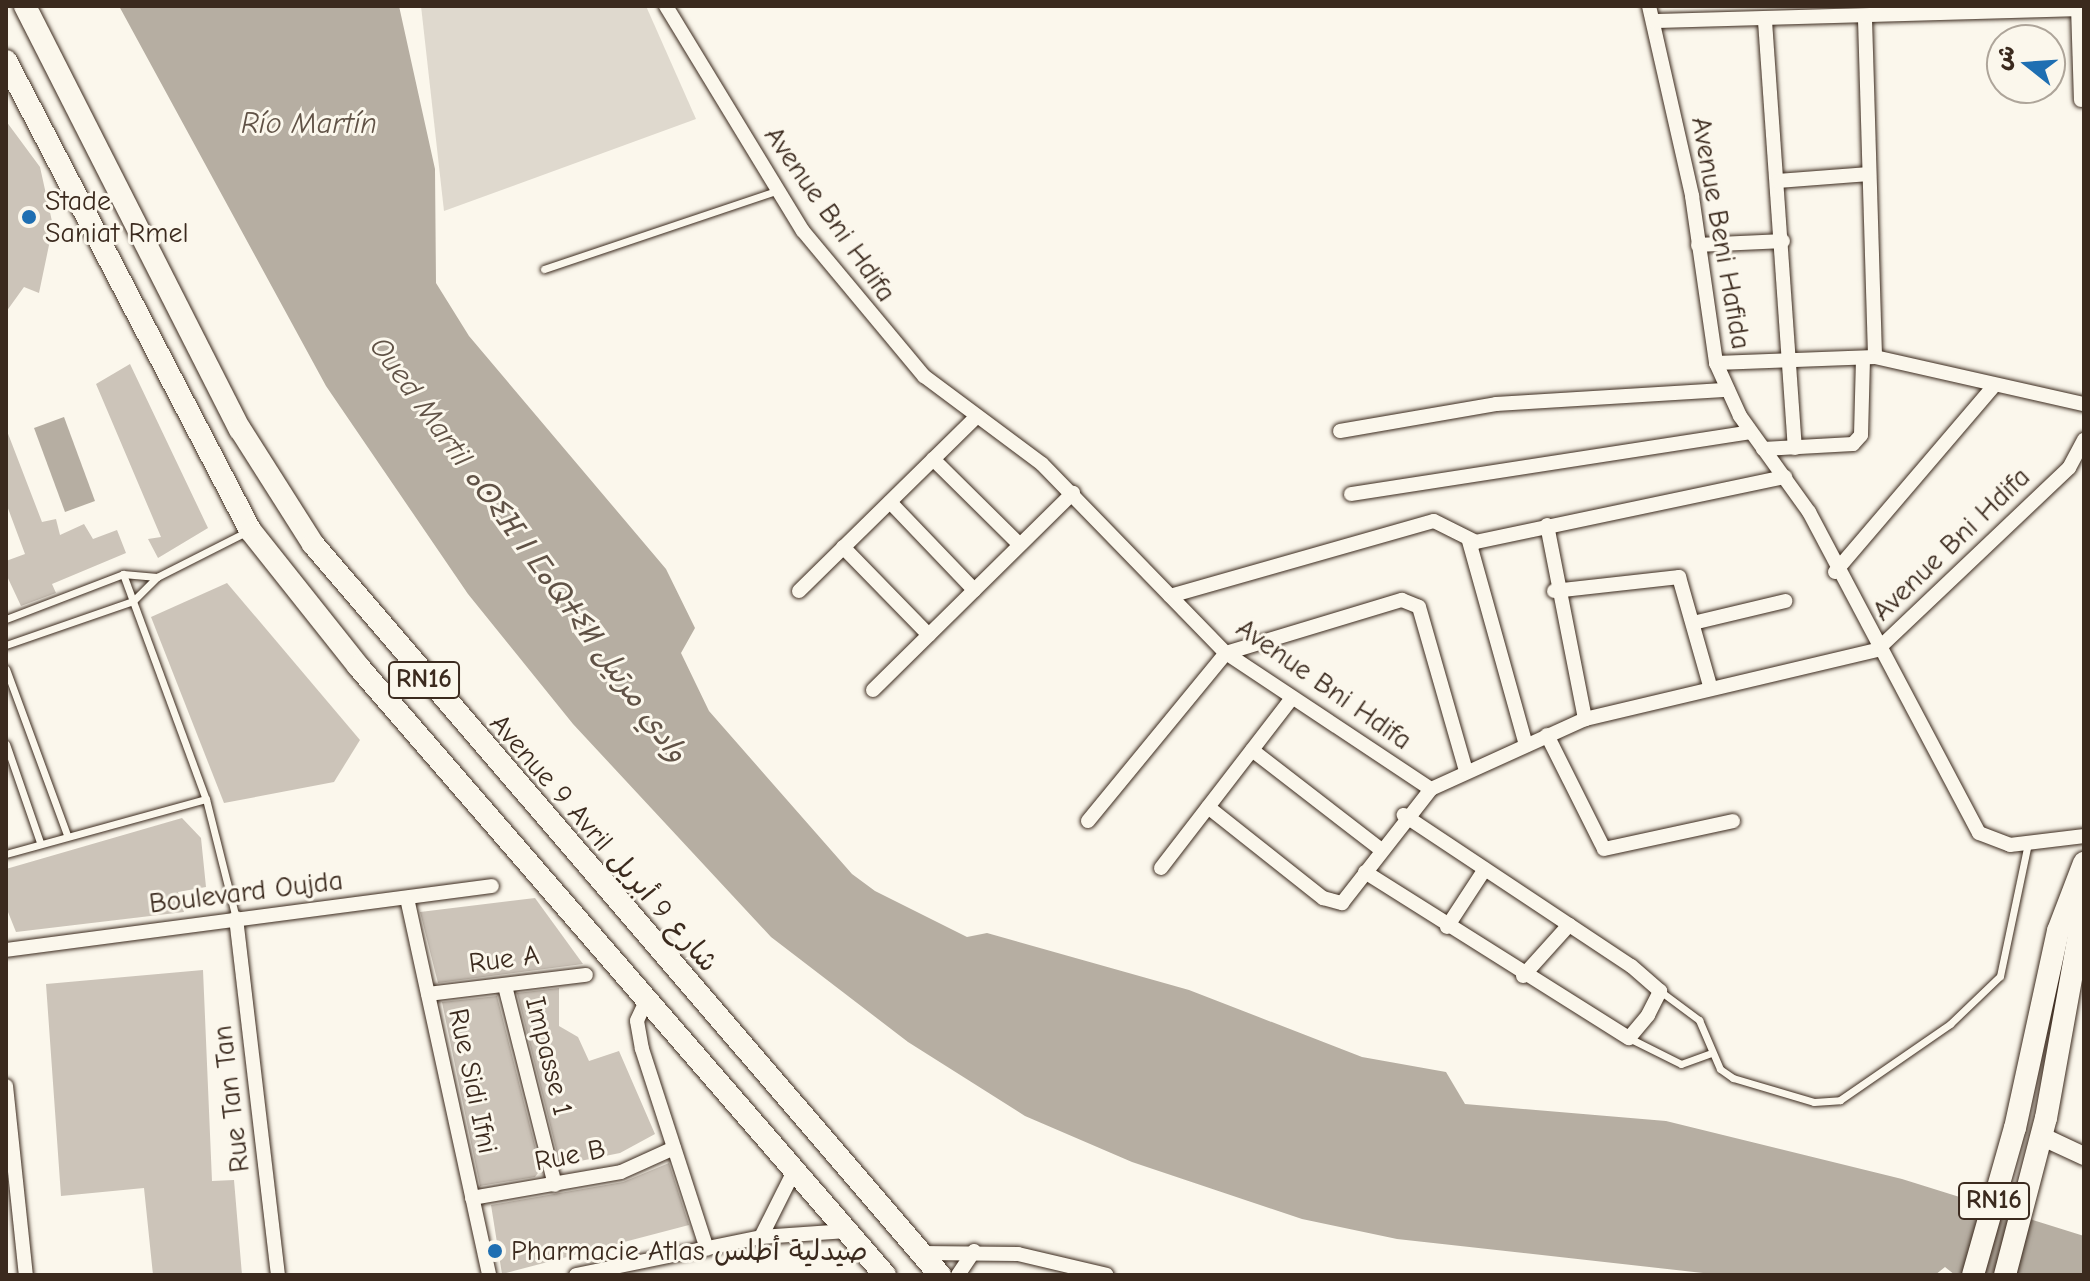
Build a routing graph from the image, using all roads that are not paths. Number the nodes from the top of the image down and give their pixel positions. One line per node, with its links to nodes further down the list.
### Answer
1 (25, 6): 108 (main road, Avenue 9 Avril شارع 9 أبريل / RN16)
2 (666, 6): 13 (street, Avenue Bni Hdifa)
3 (1649, 6): 7 (street, Avenue Beni Hafida)
4 (2080, 8): 5 (street); 10 (street)
5 (1970, 11): 6 (street)
6 (1865, 19): 8 (street); 11 (street)
7 (1655, 21): 8 (street); 15 (street, Avenue Beni Hafida)
8 (1765, 21): 12 (street)
9 (6, 61): 35 (main road, RN16)
10 (2081, 100)
11 (1869, 174): 12 (street); 17 (street)
12 (1778, 181): 14 (street)
13 (776, 191): 16 (lane); 23 (street, Avenue Bni Hdifa)
14 (1783, 241): 15 (street); 18 (street)
15 (1698, 245): 19 (street, Avenue Beni Hafida)
16 (544, 269)
17 (1869, 358): 18 (street); 20 (street); 27 (street)
18 (1793, 361): 19 (street); 27 (street)
19 (1716, 363): 21 (street, Avenue Beni Hafida)
20 (1992, 388): 22 (street); 39 (street)
21 (1728, 390): 24 (street); 25 (street, Avenue Beni Hafida)
22 (2084, 404)
23 (976, 417): 29 (street); 31 (street, Avenue Bni Hdifa)
24 (1340, 431)
25 (1750, 432): 28 (street, Avenue Beni Hafida); 32 (street)
26 (2084, 440): 52 (street, Avenue Bni Hdifa)
27 (1795, 448): 28 (street)
28 (1763, 449): 30 (street, Avenue Beni Hafida)
29 (933, 459): 33 (street); 37 (street)
30 (1785, 477): 34 (street); 39 (street, Avenue Beni Hafida)
31 (1073, 493): 37 (street); 45 (street, Avenue Bni Hdifa)
32 (1351, 494)
33 (890, 502): 38 (street); 42 (street)
34 (1547, 525): 36 (street); 44 (street)
35 (250, 530): 41 (lane); 93 (main road, RN16)
36 (1469, 541): 45 (street); 61 (street)
37 (1020, 545): 42 (street)
38 (843, 547): 43 (street); 50 (street)
39 (1835, 572): 52 (street, Avenue Beni Hafida)
40 (123, 574): 41 (lane); 46 (lane); 48 (lane)
41 (157, 577): 46 (lane)
42 (974, 590): 50 (street)
43 (799, 591)
44 (1554, 591): 49 (street); 58 (street)
45 (1170, 596): 53 (street, Avenue Bni Hdifa)
46 (133, 601): 51 (lane); 65 (lane)
47 (1785, 601): 49 (street)
48 (6, 619)
49 (1693, 623): 55 (street)
50 (929, 635): 56 (street)
51 (6, 645)
52 (1877, 650): 55 (street, Avenue Bni Hdifa); 73 (street, Avenue Beni Hafida)
53 (1226, 653): 57 (street, Avenue Bni Hdifa); 63 (street); 68 (street)
54 (6, 669): 70 (lane)
55 (1710, 686): 58 (street, Avenue Bni Hdifa)
56 (873, 690)
57 (1292, 698): 62 (street); 64 (street, Avenue Bni Hdifa)
58 (1585, 719): 59 (street, Avenue Bni Hdifa)
59 (1547, 735): 61 (street, Avenue Bni Hdifa); 69 (street)
60 (6, 744): 72 (lane)
61 (1526, 745): 63 (street, Avenue Bni Hdifa)
62 (1252, 750): 66 (street); 74 (street)
63 (1466, 771): 64 (street, Avenue Bni Hdifa)
64 (1431, 789): 67 (street)
65 (206, 799): 70 (lane); 83 (lane)
66 (1208, 807): 77 (street); 79 (street)
67 (1404, 815): 74 (street); 78 (street)
68 (1088, 821)
69 (1733, 821)
70 (67, 835): 72 (lane)
71 (2084, 836): 73 (street)
72 (40, 842): 75 (lane)
73 (2028, 843): 95 (lane)
74 (1380, 849): 79 (street)
75 (6, 854)
76 (2084, 863): 117 (main road, RN16)
77 (1161, 868)
78 (1485, 869): 84 (street); 85 (street)
79 (1365, 872): 85 (street)
80 (492, 886): 81 (street, Boulevard Oujda)
81 (407, 898): 83 (street, Boulevard Oujda); 92 (street, Rue Sidi Ifni)
82 (2084, 906): 87 (main road, RN16)
83 (236, 918): 86 (street, Boulevard Oujda); 110 (street, Rue Tan Tan)
84 (1569, 925): 89 (street); 91 (street)
85 (1447, 927): 89 (street)
86 (6, 950)
87 (2080, 954): 97 (main road, RN16)
88 (586, 975): 90 (street, Rue A)
89 (1523, 976): 94 (street)
90 (505, 986): 92 (street, Rue A); 101 (street, Impasse 1)
91 (1660, 991): 94 (street); 95 (lane)
92 (428, 994): 103 (street, Rue Sidi Ifni)
93 (648, 997): 98 (street); 100 (main road, RN16)
94 (1629, 1038): 95 (lane)
95 (1712, 1053)
96 (6, 1086): 102 (street)
97 (2041, 1136): 99 (street); 118 (main road, RN16)
98 (674, 1148): 101 (street, Rue B); 106 (street)
99 (2084, 1156)
100 (795, 1169): 104 (main road, RN16); 105 (street)
101 (555, 1185): 103 (street, Rue B)
102 (12, 1195): 109 (street)
103 (472, 1198): 111 (street, Rue Sidi Ifni)
104 (847, 1231): 105 (street); 113 (main road, RN16)
105 (761, 1237): 106 (street)
106 (707, 1249): 112 (street)
107 (974, 1251): 108 (street); 115 (street); 116 (street)
108 (921, 1253): 114 (main road, Avenue 9 Avril شارع 9 أبريل / RN16)
109 (26, 1275)
110 (278, 1275)
111 (489, 1275)
112 (576, 1275)
113 (885, 1275)
114 (940, 1275)
115 (958, 1275)
116 (1107, 1275)
117 (1973, 1275)
118 (2005, 1275)

